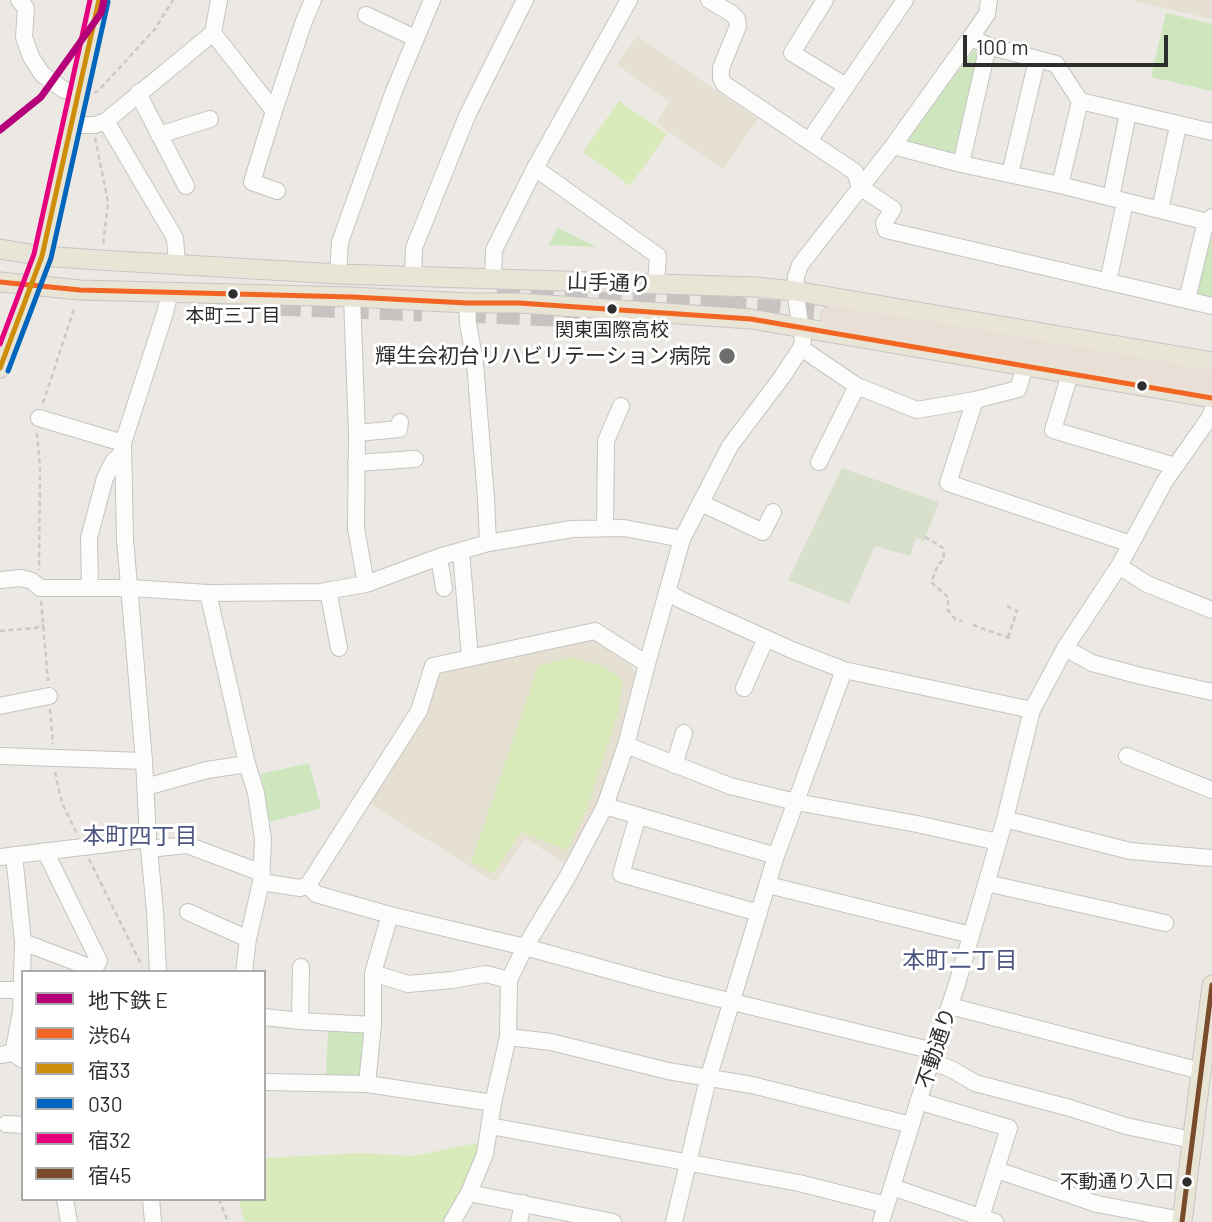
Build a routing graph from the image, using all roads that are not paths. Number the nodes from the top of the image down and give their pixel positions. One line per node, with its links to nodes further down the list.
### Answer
1 (19, 0): 19 (street)
2 (99, 0): 19 (main road)
3 (219, 0): 13 (street)
4 (313, 0): 22 (street)
5 (432, 0): 15 (street)
6 (525, 0): 46 (street)
7 (629, 0): 33 (street)
8 (709, 0): 30 (street)
9 (825, 0): 18 (street)
10 (905, 0): 18 (street)
11 (989, 0): 14 (street)
12 (366, 15): 15 (street)
13 (213, 33): 20 (street); 22 (street)
14 (971, 37): 16 (street); 31 (street)
15 (415, 38): 45 (street)
16 (988, 46): 17 (street); 32 (street)
17 (1037, 60): 21 (street); 34 (street)
18 (846, 86): 30 (street)
19 (78, 92): 26 (main road)
20 (139, 92): 25 (street); 29 (street)
21 (1080, 101): 23 (street); 35 (street)
22 (274, 111): 38 (street)
23 (1128, 113): 27 (street); 39 (street)
24 (210, 119): 29 (street)
25 (106, 121): 26 (street); 44 (street)
26 (79, 125): 43 (main road)
27 (1178, 125): 28 (street); 40 (street)
28 (1212, 132)
29 (159, 135): 36 (street)
30 (809, 141): 37 (street)
31 (893, 146): 32 (street); 37 (street)
32 (961, 164): 34 (street)
33 (535, 168): 47 (street); 50 (street)
34 (1010, 174): 35 (street)
35 (1060, 185): 39 (street)
36 (186, 186)
37 (860, 187): 49 (street); 52 (street)
38 (277, 191)
39 (1118, 200): 40 (street); 49 (street)
40 (1160, 210): 41 (street)
41 (1211, 221): 55 (street)
42 (0, 249): 43 (main road, 山手通り)
43 (42, 256): 44 (main road, 山手通り); 51 (main road)
44 (177, 264): 45 (main road, 山手通り)
45 (338, 274): 46 (main road, 山手通り)
46 (413, 276): 47 (main road, 山手通り)
47 (493, 278): 50 (main road, 山手通り)
48 (0, 282): 51 (main road, 山手通り)
49 (1108, 282): 55 (street)
50 (656, 284): 52 (main road, 山手通り)
51 (32, 286): 53 (main road, 山手通り); 62 (main road)
52 (795, 291): 58 (street); 60 (main road, 山手通り)
53 (170, 292): 54 (main road, 山手通り); 74 (street)
54 (352, 297): 56 (main road, 山手通り); 73 (street)
55 (1187, 300): 57 (street)
56 (467, 303): 58 (main road, 山手通り); 83 (street)
57 (1212, 306)
58 (800, 327): 59 (street); 61 (main road, 山手通り)
59 (801, 348): 66 (street); 79 (street)
60 (1212, 362)
61 (1025, 366): 64 (main road, 山手通り); 68 (street)
62 (0, 368)
63 (1212, 373): 65 (highway)
64 (1070, 374): 67 (main road, 山手通り); 78 (street)
65 (1212, 382)
66 (858, 386): 68 (street); 76 (street)
67 (1212, 398)
68 (975, 400): 84 (street)
69 (621, 407): 81 (street)
70 (1212, 411): 78 (street, 不動通り)
71 (38, 418): 74 (street)
72 (400, 422): 73 (street)
73 (356, 433): 77 (street)
74 (123, 448): 90 (street); 92 (street)
75 (415, 458): 77 (street)
76 (819, 462)
77 (356, 463): 89 (street)
78 (1175, 466): 84 (street, 不動通り)
79 (701, 503): 80 (street); 82 (street)
80 (773, 512)
81 (605, 528): 82 (street); 83 (street)
82 (682, 539): 94 (street)
83 (488, 543): 85 (street)
84 (1131, 544): 87 (street, 不動通り)
85 (461, 551): 86 (street); 100 (street)
86 (439, 557): 89 (street); 91 (street)
87 (1119, 566): 96 (street); 99 (street, 不動通り)
88 (0, 580): 90 (street)
89 (366, 584): 93 (street)
90 (90, 587): 92 (street)
91 (444, 587)
92 (130, 588): 95 (street); 112 (street)
93 (328, 590): 95 (street); 98 (street)
94 (667, 592): 97 (street); 101 (street)
95 (208, 593): 113 (street)
96 (1212, 610)
97 (766, 638): 102 (street); 103 (street)
98 (339, 648)
99 (1065, 648): 104 (street); 107 (street, 不動通り)
100 (470, 658): 101 (street); 129 (street)
101 (646, 664): 109 (street)
102 (844, 670): 107 (street); 117 (street)
103 (744, 688)
104 (1212, 692)
105 (49, 696): 106 (street)
106 (0, 706)
107 (1032, 710): 120 (street, 不動通り)
108 (684, 733): 114 (street)
109 (626, 745): 114 (street); 118 (street)
110 (0, 756): 112 (street)
111 (1127, 756): 116 (street)
112 (144, 761): 115 (street)
113 (247, 764): 115 (street); 127 (street)
114 (674, 765): 117 (street)
115 (146, 788): 122 (street)
116 (1212, 790)
117 (796, 802): 121 (street); 125 (street)
118 (605, 806): 119 (street); 138 (street)
119 (638, 816): 125 (street); 132 (street)
120 (1005, 820): 121 (street, 不動通り); 126 (street)
121 (998, 842): 128 (street, 不動通り)
122 (148, 844): 123 (street); 127 (street); 141 (street)
123 (45, 851): 124 (street); 137 (street)
124 (7, 856): 137 (street)
125 (776, 856): 130 (street)
126 (1212, 858)
127 (262, 877): 129 (street); 136 (street)
128 (986, 883): 134 (street); 135 (street, 不動通り)
129 (308, 885): 133 (street)
130 (768, 885): 132 (street); 135 (street)
131 (188, 912): 136 (street)
132 (759, 913): 148 (street)
133 (390, 915): 138 (street); 143 (street)
134 (1165, 923)
135 (971, 935): 149 (street, 不動通り)
136 (248, 939): 142 (street)
137 (23, 942): 140 (street)
138 (525, 947): 144 (street); 148 (street)
139 (301, 967): 152 (street)
140 (22, 970)
141 (158, 970)
142 (244, 970)
143 (373, 973): 144 (street); 153 (street)
144 (509, 980): 154 (street)
145 (1212, 985): 157 (main road)
146 (0, 990): 147 (street)
147 (21, 990)
148 (732, 1002): 156 (street); 158 (street)
149 (950, 1006): 156 (street, 不動通り); 157 (street)
150 (21, 1012): 155 (street)
151 (266, 1017): 152 (street)
152 (300, 1021): 153 (street)
153 (373, 1025): 160 (street)
154 (508, 1037): 158 (street); 162 (street)
155 (12, 1056)
156 (933, 1056): 161 (street, 不動通り); 167 (street)
157 (1201, 1071): 167 (main road)
158 (708, 1079): 165 (street); 168 (street)
159 (266, 1082): 160 (street)
160 (368, 1084): 162 (street)
161 (918, 1101): 165 (street, 不動通り); 169 (street)
162 (493, 1103): 166 (street)
163 (6, 1124): 164 (street)
164 (21, 1125)
165 (911, 1125): 170 (street, 不動通り)
166 (490, 1126): 168 (street); 171 (street)
167 (1192, 1140): 177 (main road)
168 (688, 1162): 175 (street); 183 (street)
169 (998, 1170): 176 (street); 177 (street)
170 (892, 1187): 175 (street, 不動通り); 176 (street)
171 (469, 1193): 174 (street); 180 (street)
172 (65, 1201): 178 (street)
173 (151, 1201): 179 (street)
174 (523, 1203): 181 (street); 182 (street)
175 (886, 1205): 184 (street, 不動通り)
176 (988, 1220)
177 (1182, 1221)
178 (69, 1222)
179 (153, 1222)
180 (452, 1222)
181 (519, 1222)
182 (613, 1222)
183 (674, 1222)
184 (881, 1222)

